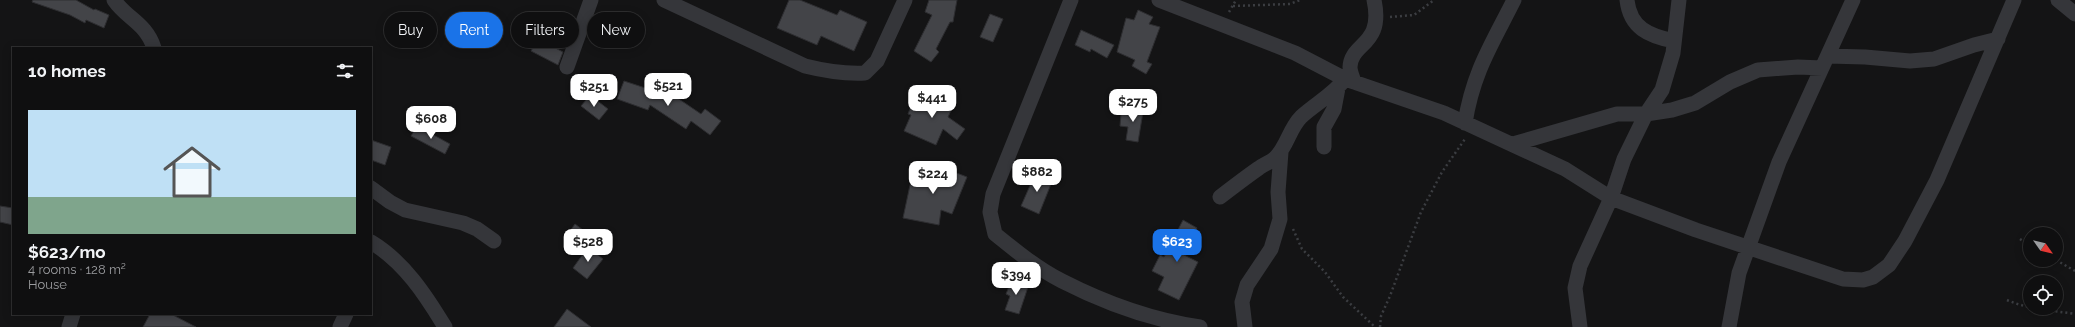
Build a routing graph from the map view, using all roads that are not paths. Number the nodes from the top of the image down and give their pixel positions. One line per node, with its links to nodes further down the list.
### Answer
1 (114, 0): 15 (street)
2 (591, 0): 17 (street)
3 (664, 0): 4 (street)
4 (905, 0)
5 (1071, 0): 35 (street)
6 (1159, 0): 18 (street)
7 (1374, 0): 18 (street)
8 (1514, 0): 20 (street)
9 (1627, 0): 14 (street)
10 (1679, 0): 14 (street)
11 (1853, 0): 16 (street)
12 (2014, 0): 13 (street)
13 (1998, 39): 16 (street); 29 (street)
14 (1674, 41): 19 (street)
15 (154, 47)
16 (1825, 62): 19 (street); 29 (street)
17 (567, 67)
18 (1346, 83): 20 (street); 22 (street); 23 (street)
19 (1646, 114): 21 (street); 26 (street)
20 (1469, 125): 21 (street)
21 (1513, 144): 26 (street)
22 (1324, 147)
23 (1281, 152): 25 (street); 36 (street)
24 (372, 189): 27 (street)
25 (1220, 197)
26 (1611, 198): 29 (street); 37 (street)
27 (494, 241)
28 (372, 243): 34 (street)
29 (1749, 246): 38 (street)
30 (73, 315): 32 (street)
31 (346, 315): 33 (street)
32 (69, 327)
33 (340, 327)
34 (445, 327)
35 (1200, 327)
36 (1245, 327)
37 (1580, 327)
38 (1729, 327)

